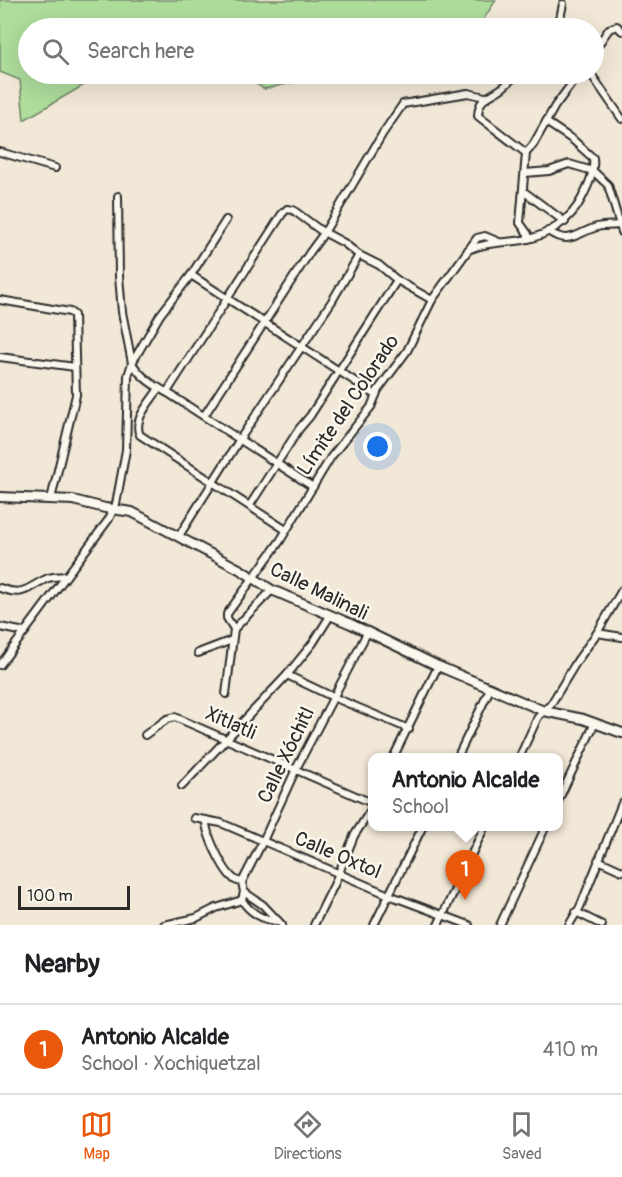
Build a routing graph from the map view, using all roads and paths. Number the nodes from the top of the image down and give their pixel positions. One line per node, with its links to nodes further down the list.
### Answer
1 (563, 4): 2 (street)
2 (560, 18)
3 (622, 31): 4 (street)
4 (604, 37)
5 (507, 84): 8 (street)
6 (572, 84): 10 (street)
7 (598, 84): 9 (street)
8 (485, 98): 12 (street); 23 (street)
9 (622, 119)
10 (546, 122): 12 (street); 14 (street)
11 (0, 152): 13 (street)
12 (526, 153): 15 (street)
13 (55, 168)
14 (593, 171): 15 (street); 19 (street); 20 (street)
15 (525, 173): 16 (street)
16 (523, 191): 19 (street); 24 (street)
17 (118, 196): 34 (street)
18 (226, 220): 26 (street)
19 (564, 222): 21 (street)
20 (621, 225): 21 (street); 22 (street)
21 (548, 231): 24 (street)
22 (622, 232)
23 (324, 233): 25 (street); 28 (street); 31 (street)
24 (528, 239): 30 (street, Límite del Colorado)
25 (359, 255): 27 (street); 32 (street)
26 (191, 275): 28 (street); 34 (street)
27 (397, 280): 30 (street); 36 (street)
28 (227, 298): 31 (street); 38 (street)
29 (0, 300): 35 (street)
30 (432, 300): 39 (street, Límite del Colorado)
31 (264, 323): 32 (street); 40 (street)
32 (302, 347): 36 (street); 43 (street)
33 (0, 357): 35 (street)
34 (132, 363): 37 (street); 42 (street)
35 (75, 366): 48 (street)
36 (338, 371): 39 (street); 44 (street)
37 (159, 388): 38 (street); 41 (street)
38 (167, 392): 40 (street)
39 (376, 395): 46 (street, Límite del Colorado)
40 (204, 416): 43 (street)
41 (138, 432): 42 (street); 45 (street)
42 (126, 434): 50 (street)
43 (240, 439): 44 (street); 45 (street)
44 (277, 463): 46 (street); 49 (street)
45 (213, 483): 49 (street); 52 (street)
46 (314, 487): 51 (street, Límite del Colorado)
47 (0, 497): 48 (street, Calle Malinali)
48 (51, 499): 50 (street, Calle Malinali)
49 (250, 505): 51 (street)
50 (114, 509): 52 (street, Calle Malinali); 53 (street)
51 (286, 530): 54 (street, Límite del Colorado)
52 (178, 536): 54 (street, Calle Malinali)
53 (66, 576): 55 (street); 61 (street)
54 (253, 578): 56 (street, Calle Malinali); 60 (street, Límite del Colorado)
55 (0, 588)
56 (272, 590): 58 (street, Calle Malinali); 60 (street)
57 (622, 591): 63 (street)
58 (330, 616): 62 (street, Calle Malinali); 69 (street)
59 (0, 627): 61 (street)
60 (234, 629): 65 (street)
61 (25, 632): 67 (street)
62 (368, 633): 68 (street, Calle Malinali); 72 (street, Calle Xóchitl)
63 (597, 633): 64 (street); 73 (street)
64 (622, 637)
65 (232, 640): 66 (street); 71 (street)
66 (198, 653)
67 (0, 665)
68 (438, 666): 70 (street, Calle Malinali); 75 (street)
69 (287, 675): 72 (street); 78 (street)
70 (490, 690): 73 (street, Calle Malinali); 80 (street)
71 (226, 694)
72 (333, 697): 75 (street); 82 (street, Calle Xóchitl)
73 (544, 711): 74 (street, Calle Malinali); 81 (street)
74 (596, 723): 76 (street, Calle Malinali); 84 (street)
75 (409, 729): 79 (street)
76 (622, 733)
77 (145, 735): 78 (street, Xitlatli)
78 (227, 740): 82 (street, Xitlatli); 83 (street)
79 (396, 753)
80 (459, 753)
81 (521, 753)
82 (296, 769): 85 (street, Xitlatli); 94 (street, Calle Xóchitl)
83 (182, 786)
84 (563, 791)
85 (368, 801)
86 (622, 803): 88 (street)
87 (368, 814): 97 (street)
88 (620, 814): 95 (street)
89 (194, 818): 90 (street, Calle Oxtol)
90 (206, 820): 94 (street, Calle Oxtol); 98 (street)
91 (421, 831): 100 (street)
92 (483, 831): 103 (street)
93 (544, 831): 110 (street)
94 (263, 841): 97 (street, Calle Oxtol); 98 (street, Calle Xóchitl)
95 (598, 860): 96 (street); 102 (street)
96 (622, 871)
97 (338, 874): 100 (street, Calle Oxtol); 106 (street)
98 (242, 882): 99 (street)
99 (244, 892): 101 (street); 104 (street)
100 (389, 895): 103 (street, Calle Oxtol); 107 (street)
101 (242, 900): 104 (street); 105 (street)
102 (576, 912): 111 (street); 112 (street)
103 (443, 914): 108 (street); 109 (street, Calle Oxtol)
104 (280, 923)
105 (164, 925)
106 (314, 925)
107 (374, 925)
108 (438, 925)
109 (469, 925)
110 (500, 925)
111 (569, 925)
112 (602, 925)

